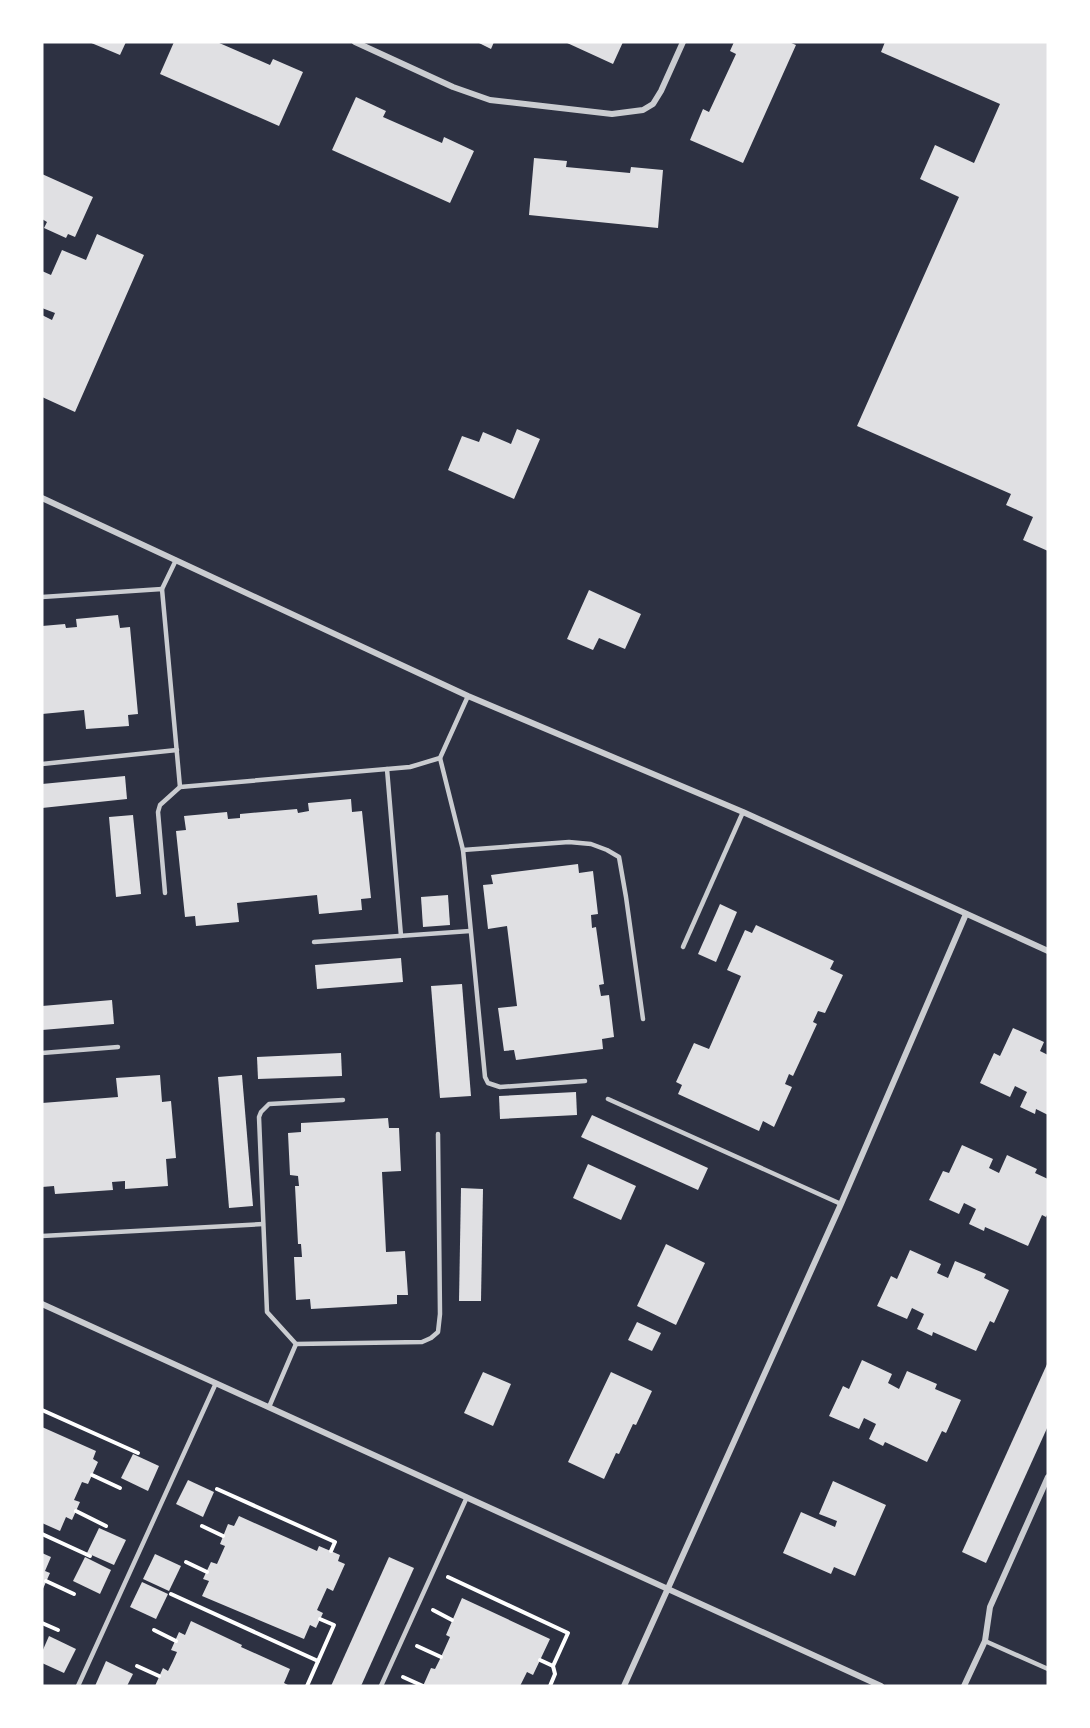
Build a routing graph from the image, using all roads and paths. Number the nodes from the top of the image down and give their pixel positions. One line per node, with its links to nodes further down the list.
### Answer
1 (355, 42): 2 (street)
2 (683, 42)
3 (42, 498): 4 (street)
4 (176, 560): 5 (lane); 7 (street)
5 (162, 589): 6 (lane); 8 (lane)
6 (42, 597)
7 (468, 696): 9 (lane); 13 (street)
8 (177, 750): 10 (lane); 12 (lane)
9 (440, 758): 11 (lane); 14 (lane)
10 (42, 764)
11 (387, 769): 12 (lane); 18 (lane)
12 (180, 787): 15 (lane)
13 (743, 812): 16 (street); 20 (lane)
14 (463, 850): 17 (lane); 22 (lane)
15 (165, 893)
16 (966, 914): 21 (street); 29 (street)
17 (470, 932): 18 (lane); 25 (lane)
18 (401, 936): 19 (lane)
19 (314, 942)
20 (683, 947)
21 (1048, 951)
22 (643, 1019)
23 (118, 1047): 24 (lane)
24 (42, 1053)
25 (585, 1081)
26 (608, 1099): 29 (lane)
27 (342, 1100): 30 (lane)
28 (438, 1134): 33 (lane)
29 (841, 1204): 54 (street)
30 (263, 1224): 31 (lane); 33 (lane)
31 (42, 1236)
32 (42, 1304): 34 (street)
33 (296, 1344): 35 (lane)
34 (216, 1383): 35 (street); 74 (lane)
35 (269, 1407): 42 (street)
36 (42, 1410): 37 (path)
37 (138, 1453)
38 (92, 1475): 40 (path)
39 (1048, 1477): 64 (street)
40 (120, 1488)
41 (217, 1489): 48 (path)
42 (467, 1497): 54 (street); 76 (lane)
43 (76, 1511): 44 (path)
44 (106, 1526)
45 (202, 1526): 47 (path)
46 (42, 1534): 49 (path)
47 (223, 1536)
48 (331, 1551)
49 (90, 1556)
50 (186, 1562): 51 (path)
51 (207, 1572)
52 (447, 1576): 70 (path)
53 (46, 1581): 55 (path)
54 (668, 1589): 79 (street); 80 (street)
55 (74, 1594)
56 (171, 1594): 68 (path)
57 (432, 1610): 59 (path)
58 (320, 1619): 68 (path)
59 (452, 1620)
60 (42, 1623): 61 (path)
61 (58, 1630)
62 (154, 1630): 63 (path)
63 (176, 1641)
64 (984, 1641): 71 (lane); 81 (street)
65 (416, 1645): 66 (path)
66 (441, 1657)
67 (540, 1660): 70 (path)
68 (318, 1661): 75 (path)
69 (137, 1666): 72 (path)
70 (553, 1666): 78 (path)
71 (1048, 1669)
72 (159, 1676)
73 (402, 1676): 77 (path)
74 (78, 1686)
75 (307, 1686)
76 (381, 1686)
77 (423, 1686)
78 (550, 1686)
79 (624, 1686)
80 (881, 1686)
81 (964, 1686)

